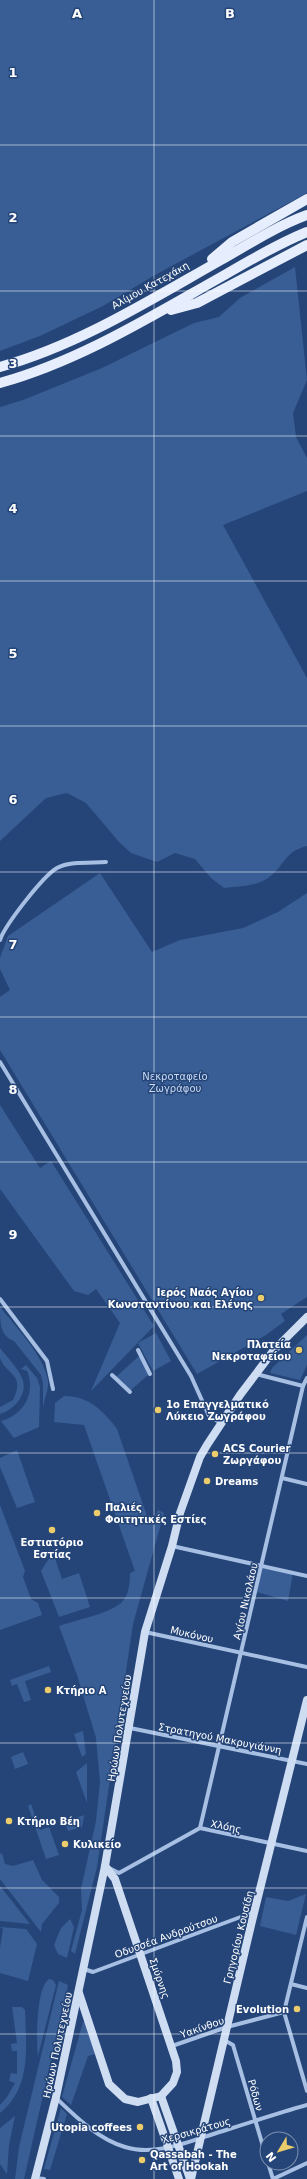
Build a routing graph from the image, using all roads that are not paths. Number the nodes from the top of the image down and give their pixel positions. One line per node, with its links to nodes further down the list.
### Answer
1 (307, 199): 5 (main road)
2 (307, 215): 5 (main road, Αλίμου Κατεχάκη)
3 (307, 232): 6 (main road)
4 (307, 245): 6 (main road)
5 (189, 278): 7 (main road, Αλίμου Κατεχάκη)
6 (155, 314): 8 (main road)
7 (0, 367)
8 (0, 383)
9 (106, 862): 10 (street)
10 (0, 940)
11 (0, 1062): 22 (street)
12 (0, 1299): 20 (street)
13 (307, 1317): 16 (street, Ηρώων Πολυτεχνείου)
14 (138, 1350): 15 (street)
15 (150, 1374)
16 (256, 1374): 19 (street); 22 (street, Ηρώων Πολυτεχνείου)
17 (112, 1375): 21 (street)
18 (307, 1378): 19 (street, Αγίου Νικολάου)
19 (303, 1386): 23 (street, Αγίου Νικολάου)
20 (53, 1389)
21 (130, 1392)
22 (222, 1424): 25 (street, Ηρώων Πολυτεχνείου)
23 (282, 1478): 24 (street); 26 (street, Αγίου Νικολάου)
24 (307, 1484)
25 (172, 1546): 26 (street); 28 (street, Ηρώων Πολυτεχνείου)
26 (261, 1567): 27 (street); 29 (street, Αγίου Νικολάου)
27 (307, 1576)
28 (145, 1632): 29 (street, Μυκόνου); 32 (street, Ηρώων Πολυτεχνείου)
29 (240, 1653): 30 (street, Μυκόνου); 33 (street, Αγίου Νικολάου)
30 (307, 1667)
31 (307, 1700): 34 (street, Γρηγορίου Κουσίδη)
32 (130, 1728): 33 (street, Στρατηγού Μακρυγιάννη); 39 (street, Ηρώων Πολυτεχνείου)
33 (219, 1746): 34 (street, Στρατηγού Μακρυγιάννη); 36 (street, Αγίου Νικολάου)
34 (292, 1761): 35 (street, Στρατηγού Μακρυγιάννη); 37 (street, Γρηγορίου Κουσίδη)
35 (307, 1764)
36 (200, 1828): 37 (street, Χλόης); 39 (street, Χλόης)
37 (271, 1844): 38 (street, Χλόης); 40 (street, Γρηγορίου Κουσίδη)
38 (307, 1851)
39 (105, 1866): 42 (street, Σμύρνης); 43 (street, Ηρώων Πολυτεχνείου)
40 (254, 1912): 42 (street, Οδυσσέα Ανδρούτσου); 48 (street, Γρηγορίου Κουσίδη)
41 (307, 1917): 44 (street)
42 (141, 1954): 43 (street, Οδυσσέα Ανδρούτσου); 50 (street, Σμύρνης)
43 (84, 1969): 46 (street, Ηρώων Πολυτεχνείου)
44 (291, 1984): 45 (street); 47 (street)
45 (307, 1988)
46 (79, 1992): 53 (street, Ηρώων Πολυτεχνείου); 54 (street)
47 (284, 2012): 48 (street, Υακίνθου); 51 (street)
48 (227, 2027): 49 (street, Γρηγορίου Κουσίδη); 50 (street, Υακίνθου)
49 (224, 2040): 56 (street, Ρόδων); 58 (street, Γρηγορίου Κουσίδη)
50 (172, 2046): 52 (street, Σμύρνης)
51 (307, 2091)
52 (161, 2096): 54 (street); 59 (street)
53 (56, 2097): 60 (street, Χερσικράτους); 62 (street, Ηρώων Πολυτεχνείου)
54 (151, 2098): 60 (street)
55 (307, 2105): 56 (street, Χερσικράτους)
56 (255, 2121): 57 (street, Ρόδων); 58 (street, Χερσικράτους)
57 (259, 2134)
58 (201, 2137): 59 (street, Χερσικράτους); 65 (street, Γρηγορίου Κουσίδη)
59 (178, 2145): 60 (street, Χερσικράτους); 65 (street)
60 (168, 2147): 64 (street)
61 (307, 2163): 66 (street)
62 (35, 2178): 63 (street)
63 (44, 2179)
64 (179, 2179)
65 (190, 2179)
66 (273, 2179)

